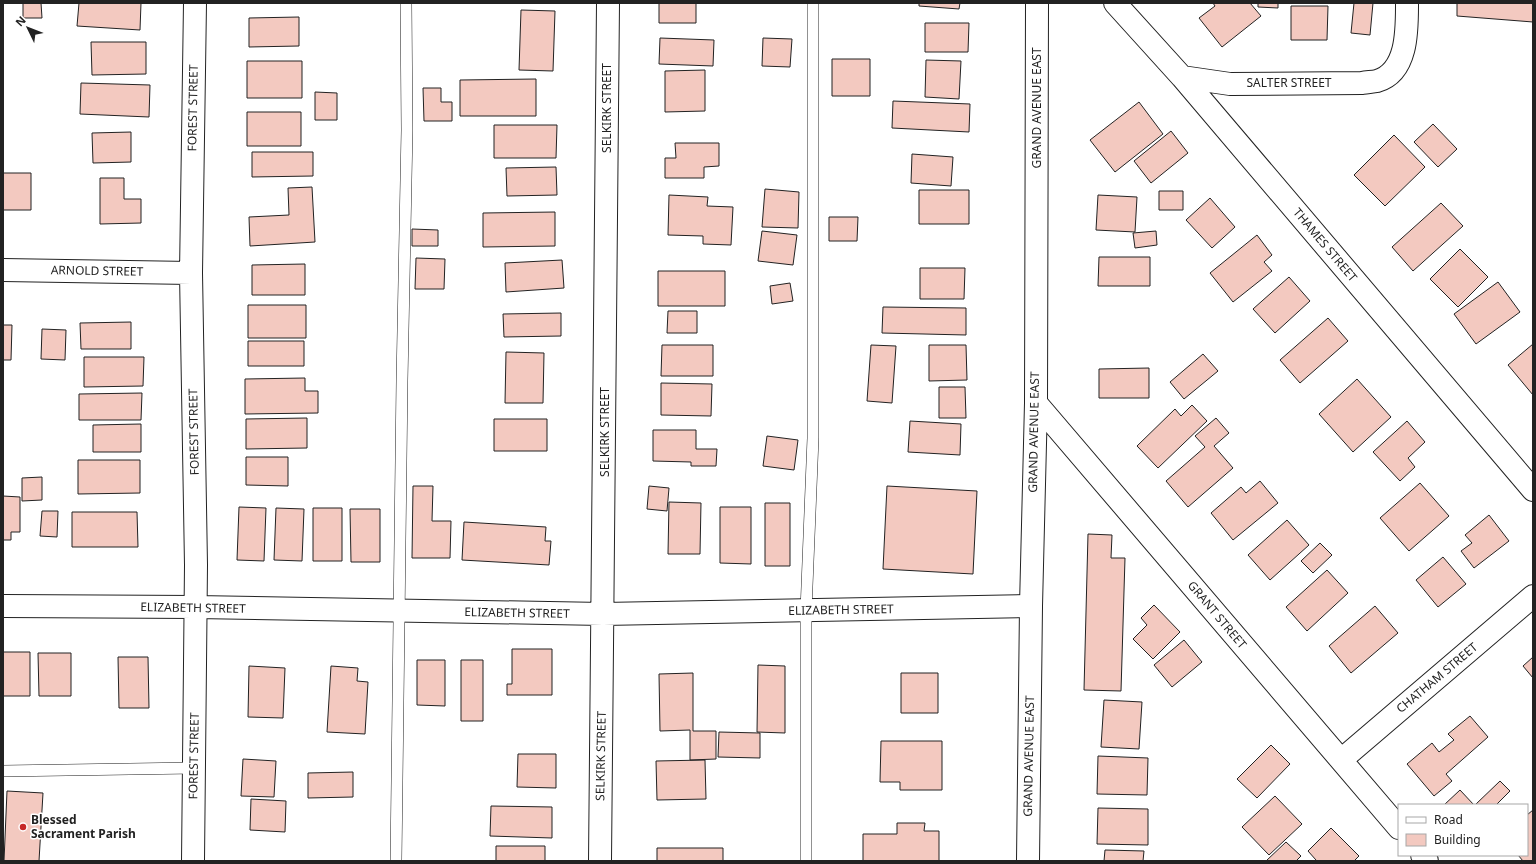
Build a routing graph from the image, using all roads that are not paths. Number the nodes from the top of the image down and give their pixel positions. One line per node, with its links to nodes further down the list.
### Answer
1 (195, 3): 10 (street, FOREST STREET)
2 (406, 3): 18 (lane)
3 (608, 3): 19 (street, SELKIRK STREET)
4 (813, 3): 17 (lane)
5 (1037, 3): 11 (street, GRAND AVENUE EAST)
6 (1115, 3): 8 (street, THAMES STREET)
7 (1407, 3): 8 (street, SALTER STREET)
8 (1182, 77): 12 (street, THAMES STREET)
9 (3, 270): 10 (street, ARNOLD STREET)
10 (191, 273): 16 (street, FOREST STREET)
11 (1036, 403): 15 (street, GRAND AVENUE EAST); 20 (street, GRANT STREET)
12 (1533, 490)
13 (1533, 596): 20 (street, CHATHAM STREET)
14 (3, 606): 16 (street, ELIZABETH STREET)
15 (1031, 606): 17 (street, ELIZABETH STREET); 28 (street, GRAND AVENUE EAST)
16 (196, 607): 18 (street, ELIZABETH STREET); 21 (street, FOREST STREET)
17 (806, 611): 19 (street, ELIZABETH STREET); 27 (lane)
18 (399, 612): 19 (street, ELIZABETH STREET); 25 (lane)
19 (603, 614): 26 (street, SELKIRK STREET)
20 (1341, 760): 23 (street, GRANT STREET)
21 (193, 768): 22 (lane); 24 (street, FOREST STREET)
22 (3, 771)
23 (1398, 827)
24 (193, 861)
25 (396, 861)
26 (600, 861)
27 (806, 861)
28 (1028, 861)

